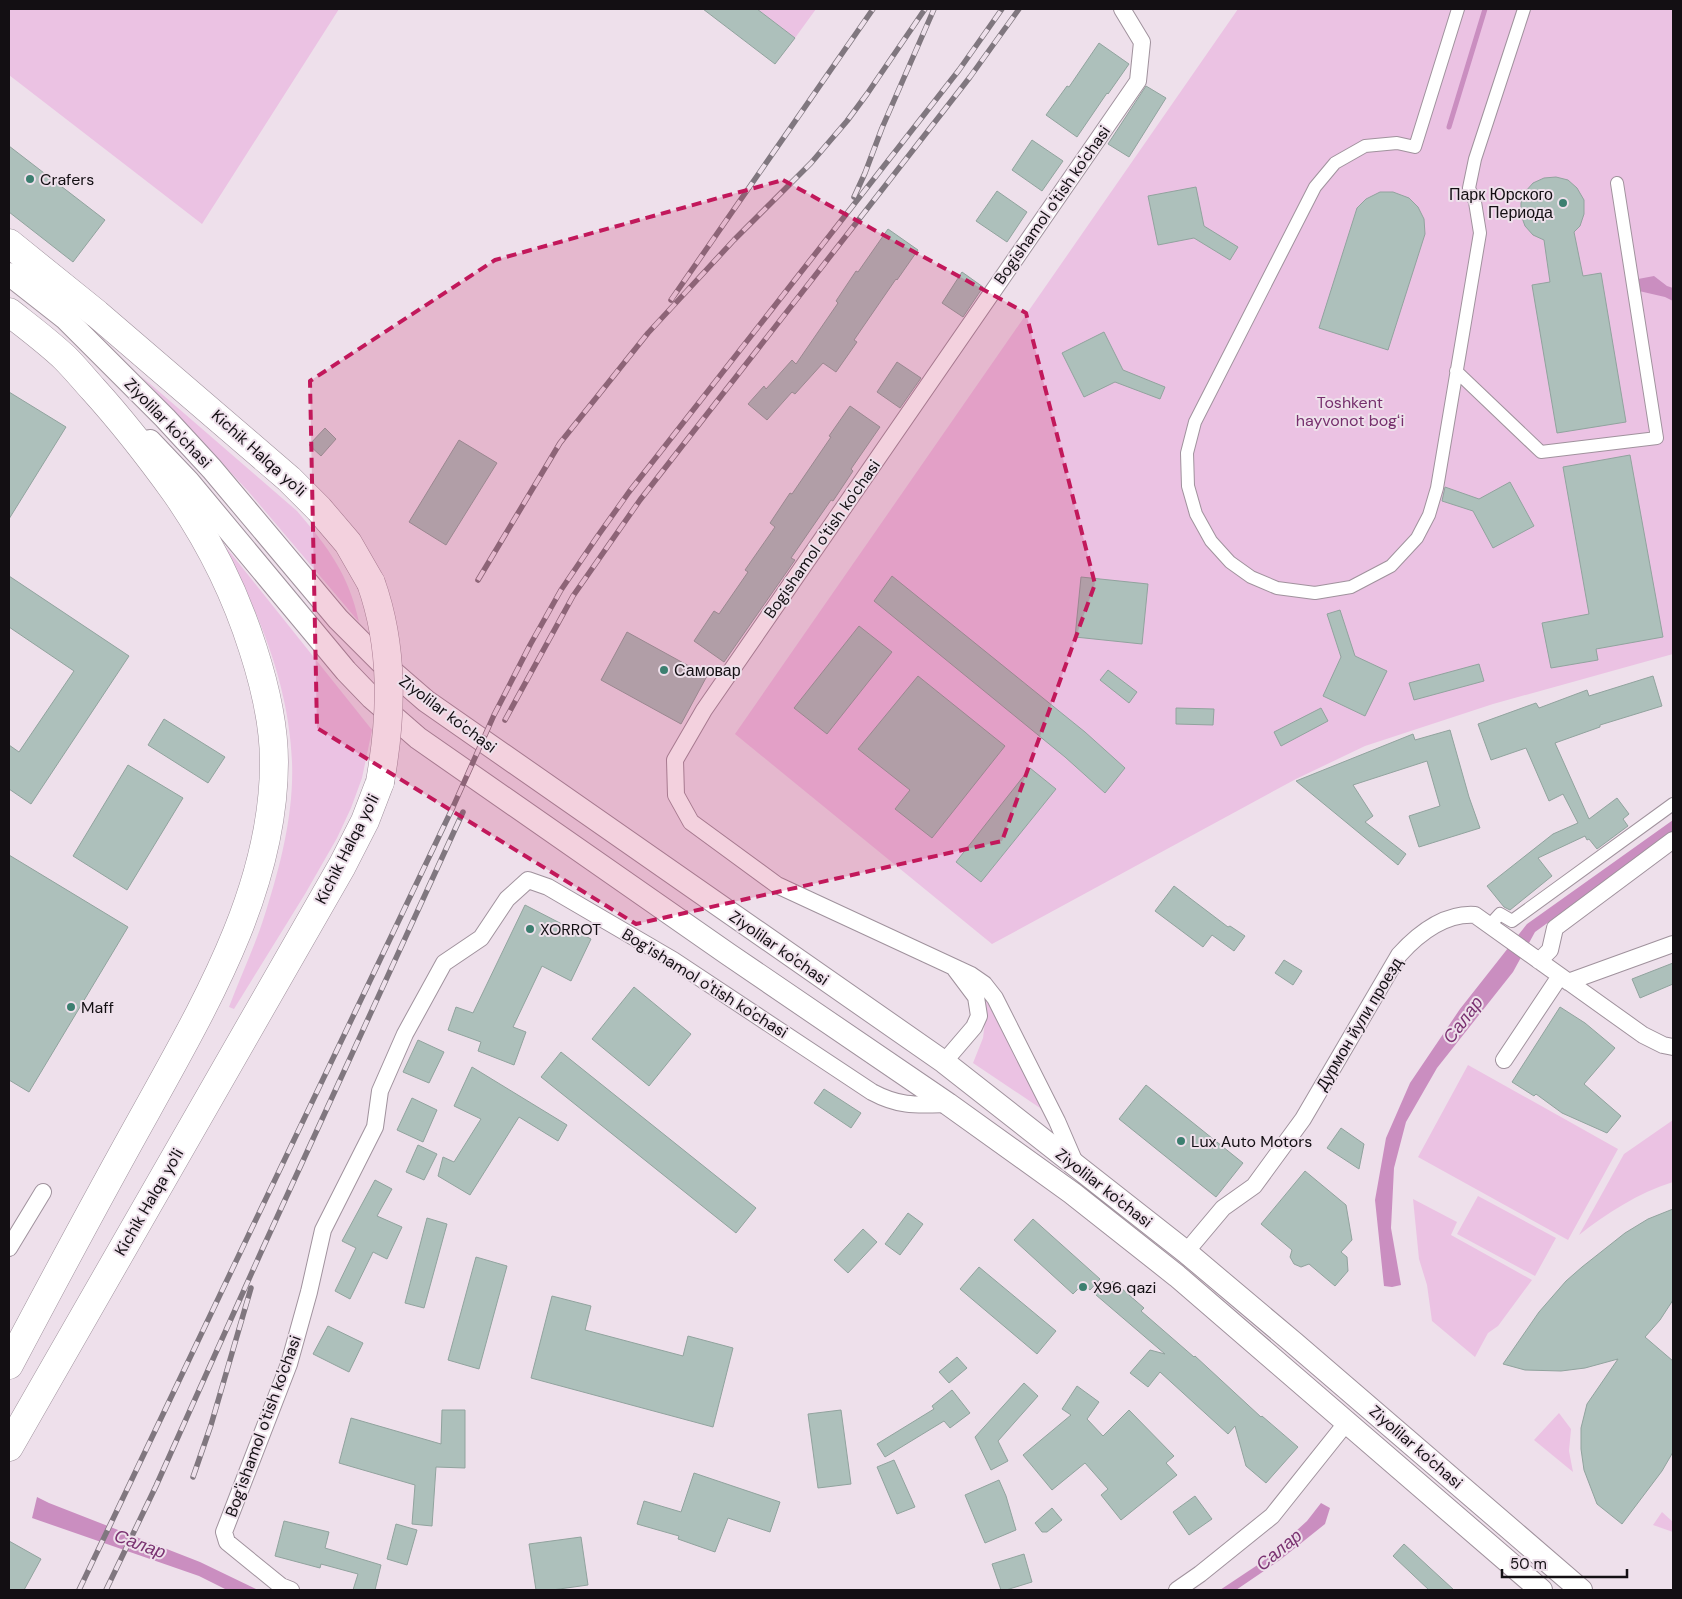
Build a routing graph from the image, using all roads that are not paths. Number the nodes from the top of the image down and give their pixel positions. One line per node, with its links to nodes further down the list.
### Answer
1 (1122, 9): 17 (street, Bogishamol o'tish ko'chasi)
2 (1458, 9): 9 (street)
3 (1524, 9): 9 (street)
4 (1617, 183): 9 (street)
5 (9, 243): 31 (highway, Kichik Halqa yo'li, bridge)
6 (9, 274): 13 (main road, Ziyolilar ko'chasi)
7 (9, 312): 8 (highway)
8 (67, 360): 15 (main road, Ziyolilar ko'chasi); 29 (highway)
9 (1456, 371)
10 (1673, 804): 12 (street)
11 (1673, 840): 16 (street)
12 (1490, 925): 16 (street, Дурмон йули проезд); 26 (street, Дурмон йули проезд)
13 (747, 926): 15 (main road); 21 (main road, Ziyolilar ko'chasi)
14 (1673, 944): 18 (street)
15 (728, 954): 22 (main road, Ziyolilar ko'chasi)
16 (1535, 958): 18 (street, Дурмон йули проезд)
17 (954, 968): 21 (street, Bogishamol o'tish ko'chasi); 23 (street, Bogishamol o'tish ko'chasi)
18 (1564, 979): 19 (street, Дурмон йули проезд); 20 (street)
19 (1673, 1047)
20 (1504, 1060)
21 (944, 1062): 23 (main road, Ziyolilar ko'chasi)
22 (948, 1104): 28 (main road, Ziyolilar ko'chasi); 34 (street, Bog'ishamol o'tish ko'chasi)
23 (1077, 1167): 26 (main road, Ziyolilar ko'chasi)
24 (43, 1192): 25 (street)
25 (9, 1248)
26 (1186, 1252): 27 (main road, Ziyolilar ko'chasi)
27 (1294, 1343): 28 (main road); 32 (main road, Ziyolilar ko'chasi)
28 (1278, 1362): 30 (main road, Ziyolilar ko'chasi)
29 (9, 1365)
30 (1347, 1422): 33 (main road, Ziyolilar ko'chasi); 35 (street)
31 (12, 1432)
32 (1547, 1560): 33 (main road); 36 (main road, Ziyolilar ko'chasi)
33 (1535, 1585)
34 (291, 1590)
35 (1177, 1590)
36 (1581, 1590)

